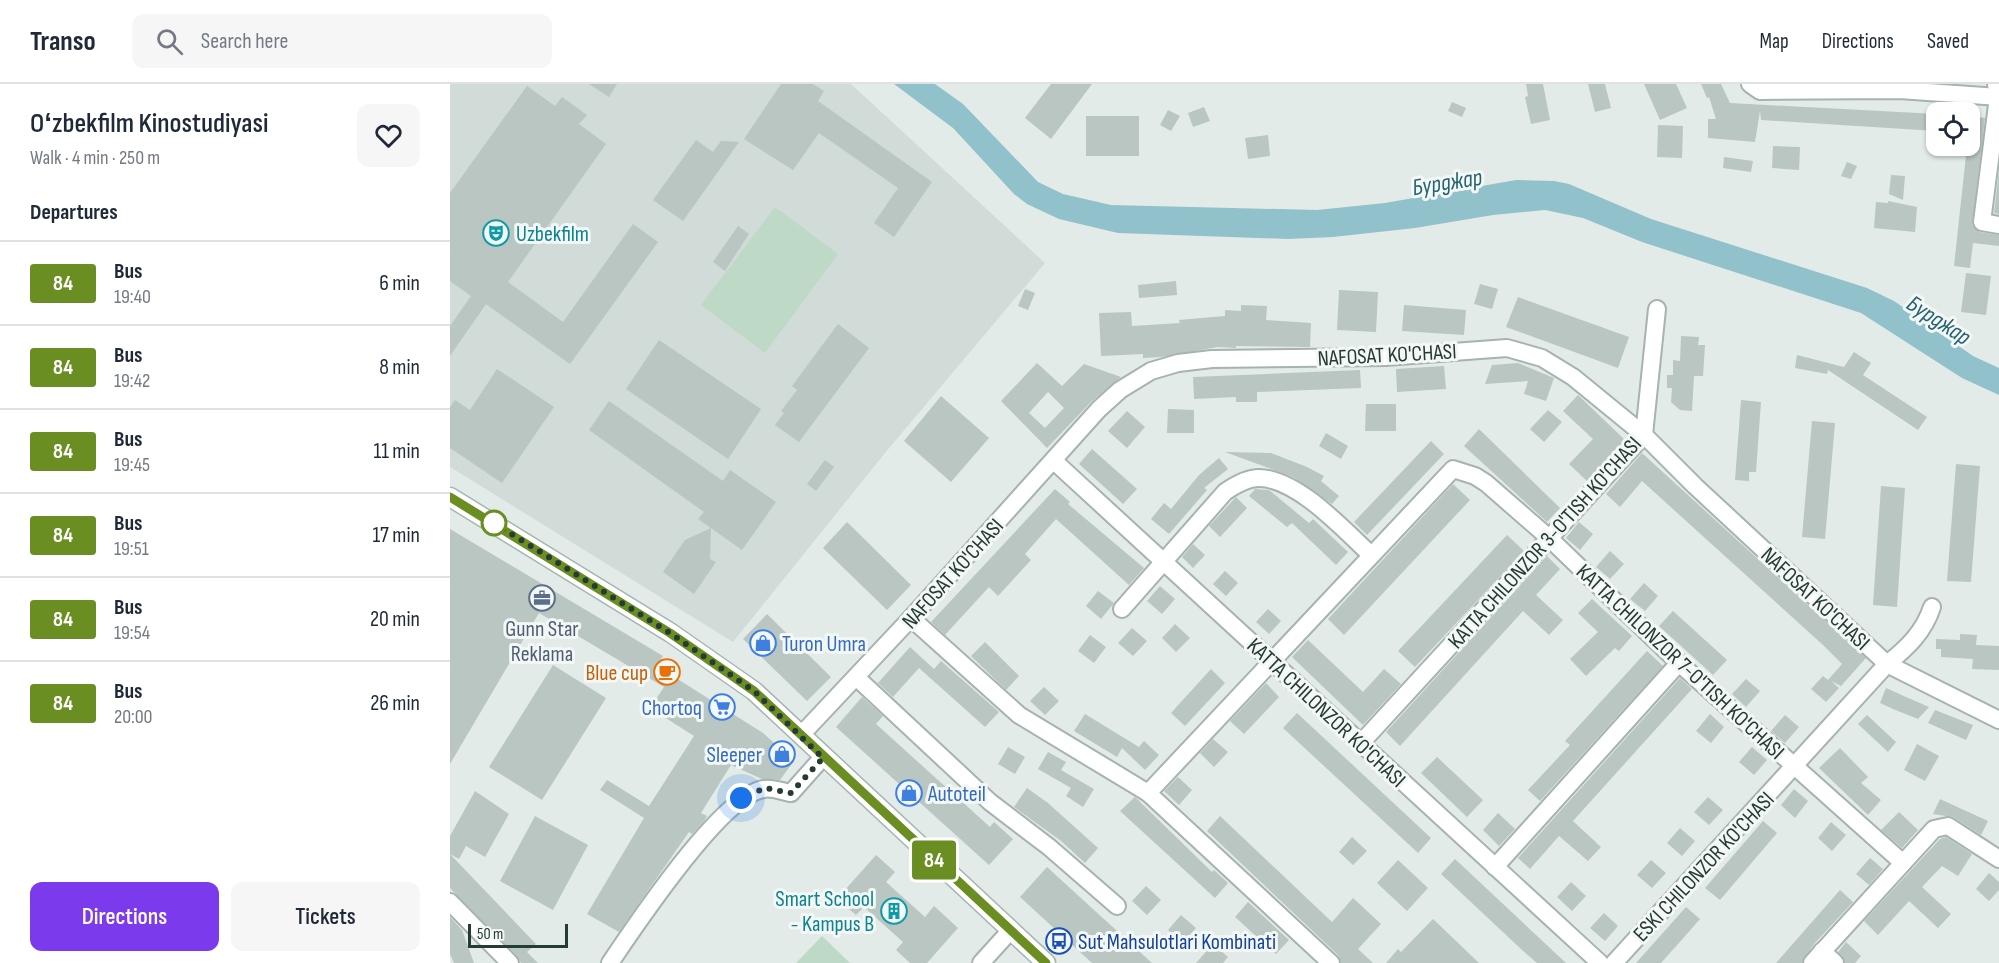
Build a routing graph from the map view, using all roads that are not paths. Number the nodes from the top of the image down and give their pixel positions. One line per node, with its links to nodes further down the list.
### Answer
1 (1750, 84): 2 (street)
2 (1998, 92): 3 (street)
3 (1999, 225)
4 (1657, 309): 5 (street, KATTA CHILONZOR 3-O'TISH KO'CHASI)
5 (1644, 435): 6 (street, NAFOSAT KO'CHASI); 8 (street, KATTA CHILONZOR 3-O'TISH KO'CHASI); 16 (street, NAFOSAT KO'CHASI)
6 (1054, 461): 10 (street, KATTA CHILONZOR KO'CHASI); 13 (street, NAFOSAT KO'CHASI)
7 (450, 497): 19 (main road)
8 (1548, 537): 9 (street, KATTA CHILONZOR 7-O'TISH KO'CHASI); 15 (street, KATTA CHILONZOR 7-O'TISH KO'CHASI); 20 (street, KATTA CHILONZOR 3-O'TISH KO'CHASI)
9 (1370, 554): 10 (street); 14 (street)
10 (1164, 562): 12 (street); 14 (street, KATTA CHILONZOR KO'CHASI)
11 (1932, 607): 16 (street, ESKI CHILONZOR KO'CHASI)
12 (1122, 609)
13 (911, 618): 17 (street, NAFOSAT KO'CHASI); 23 (street)
14 (1271, 661): 20 (street, KATTA CHILONZOR KO'CHASI); 23 (street)
15 (1679, 663): 22 (street, KATTA CHILONZOR 7-O'TISH KO'CHASI); 26 (street)
16 (1887, 664): 18 (street, NAFOSAT KO'CHASI); 22 (street, ESKI CHILONZOR KO'CHASI)
17 (856, 676): 19 (street, NAFOSAT KO'CHASI); 28 (street)
18 (1999, 720)
19 (801, 735): 21 (main road)
20 (1361, 743): 26 (street, KATTA CHILONZOR KO'CHASI)
21 (823, 758): 29 (main road); 32 (street)
22 (1795, 767): 25 (street, KATTA CHILONZOR 7-O'TISH KO'CHASI); 37 (street, ESKI CHILONZOR KO'CHASI)
23 (1148, 793): 35 (street)
24 (1999, 859): 25 (street)
25 (1903, 863): 30 (street)
26 (1495, 867): 36 (street, KATTA CHILONZOR KO'CHASI)
27 (450, 902): 31 (street)
28 (1117, 906)
29 (1010, 931): 33 (street); 34 (main road)
30 (1817, 957): 38 (street)
31 (510, 963)
32 (610, 963)
33 (981, 963)
34 (1046, 963)
35 (1331, 963)
36 (1600, 963)
37 (1614, 963)
38 (1835, 963)

